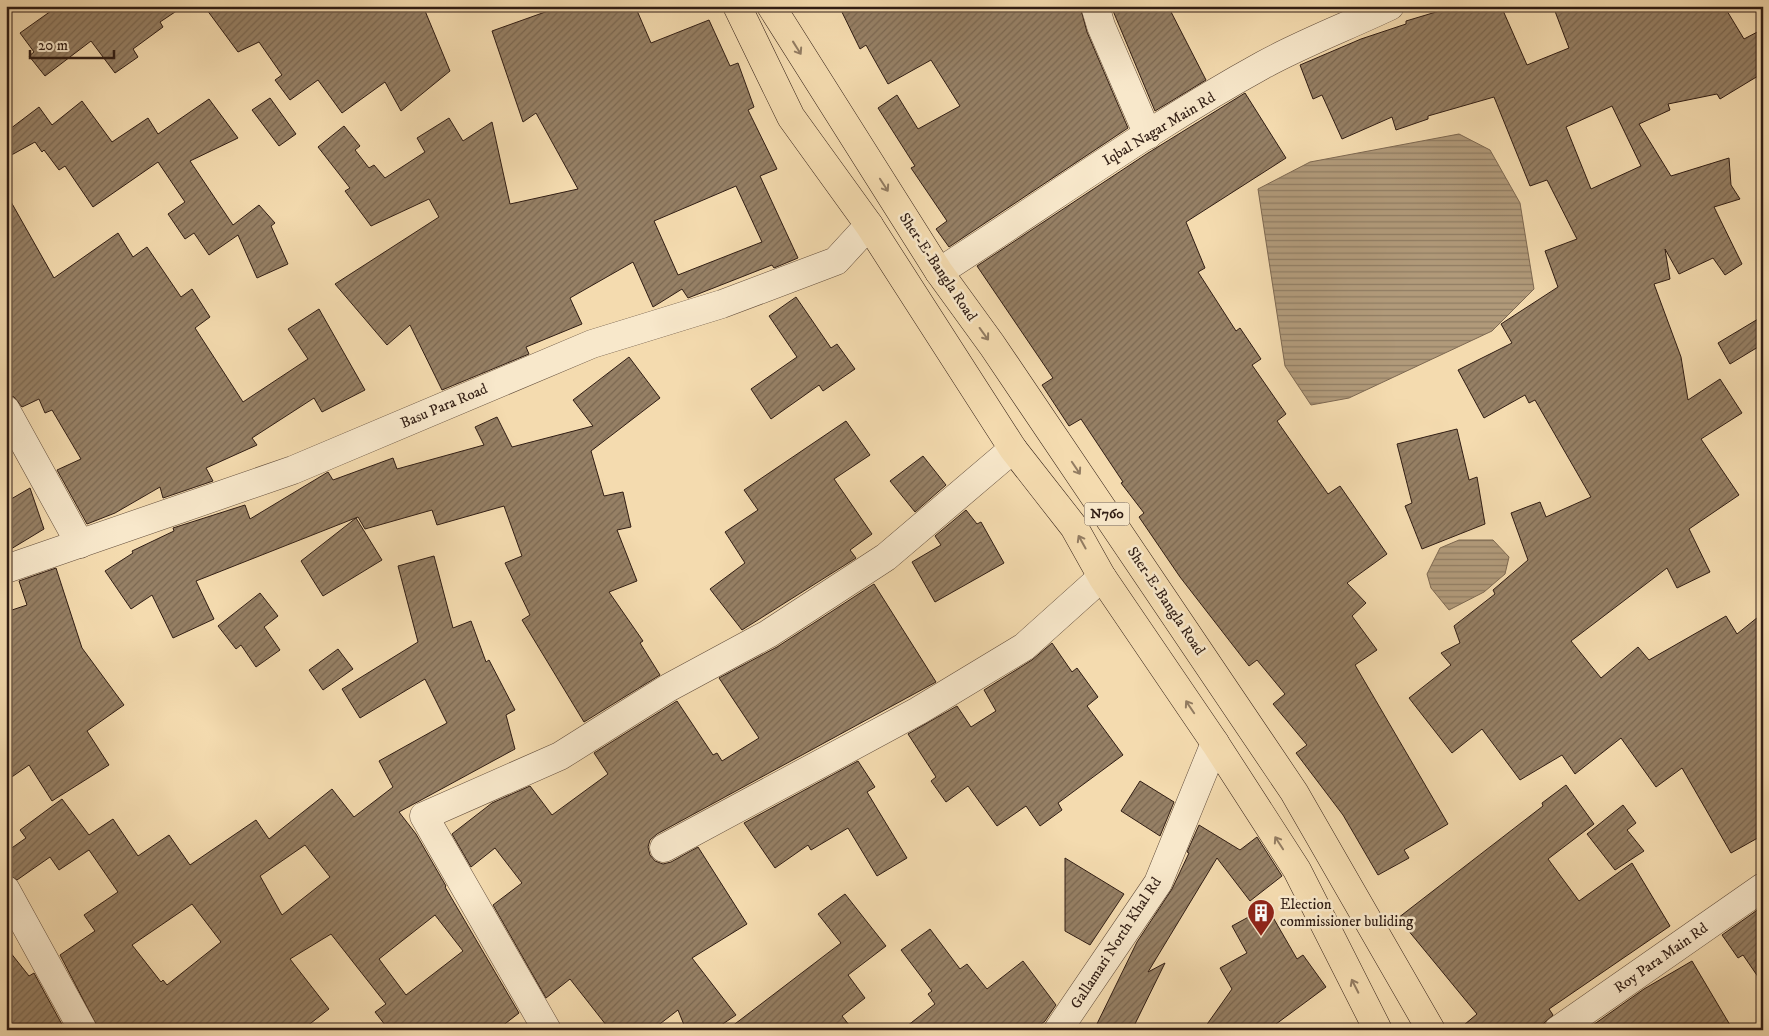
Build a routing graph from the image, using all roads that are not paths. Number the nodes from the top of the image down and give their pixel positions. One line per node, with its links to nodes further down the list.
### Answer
1 (737, 6): 6 (highway, N760)
2 (771, 6): 7 (highway, Sher-E-Bangla Road / N760, one-way to 7)
3 (1095, 6): 5 (street)
4 (1390, 6): 5 (street, Iqbal Nagar Main Rd)
5 (1148, 135): 7 (street, Iqbal Nagar Main Rd)
6 (869, 225): 9 (highway, N760); 10 (street, Basu Para Road)
7 (939, 272): 13 (highway, Sher-E-Bangla Road / N760, one-way to 13)
8 (6, 410): 10 (street)
9 (1013, 449): 12 (highway, N760, one-way to 9); 20 (street)
10 (80, 544): 11 (street, Basu Para Road)
11 (6, 569)
12 (1102, 577): 14 (highway, N760); 16 (street)
13 (1181, 624): 14 (highway); 23 (highway, Sher-E-Bangla Road / N760)
14 (1147, 643): 15 (highway, N760, one-way to 14)
15 (1215, 743): 21 (street, Gallamari North Khal Rd); 22 (highway, N760, one-way to 15)
16 (664, 848)
17 (1763, 887): 24 (street, Roy Para Main Rd)
18 (6, 890): 19 (street)
19 (84, 1030)
20 (547, 1030)
21 (1058, 1030)
22 (1378, 1030)
23 (1431, 1030)
24 (1558, 1030)

